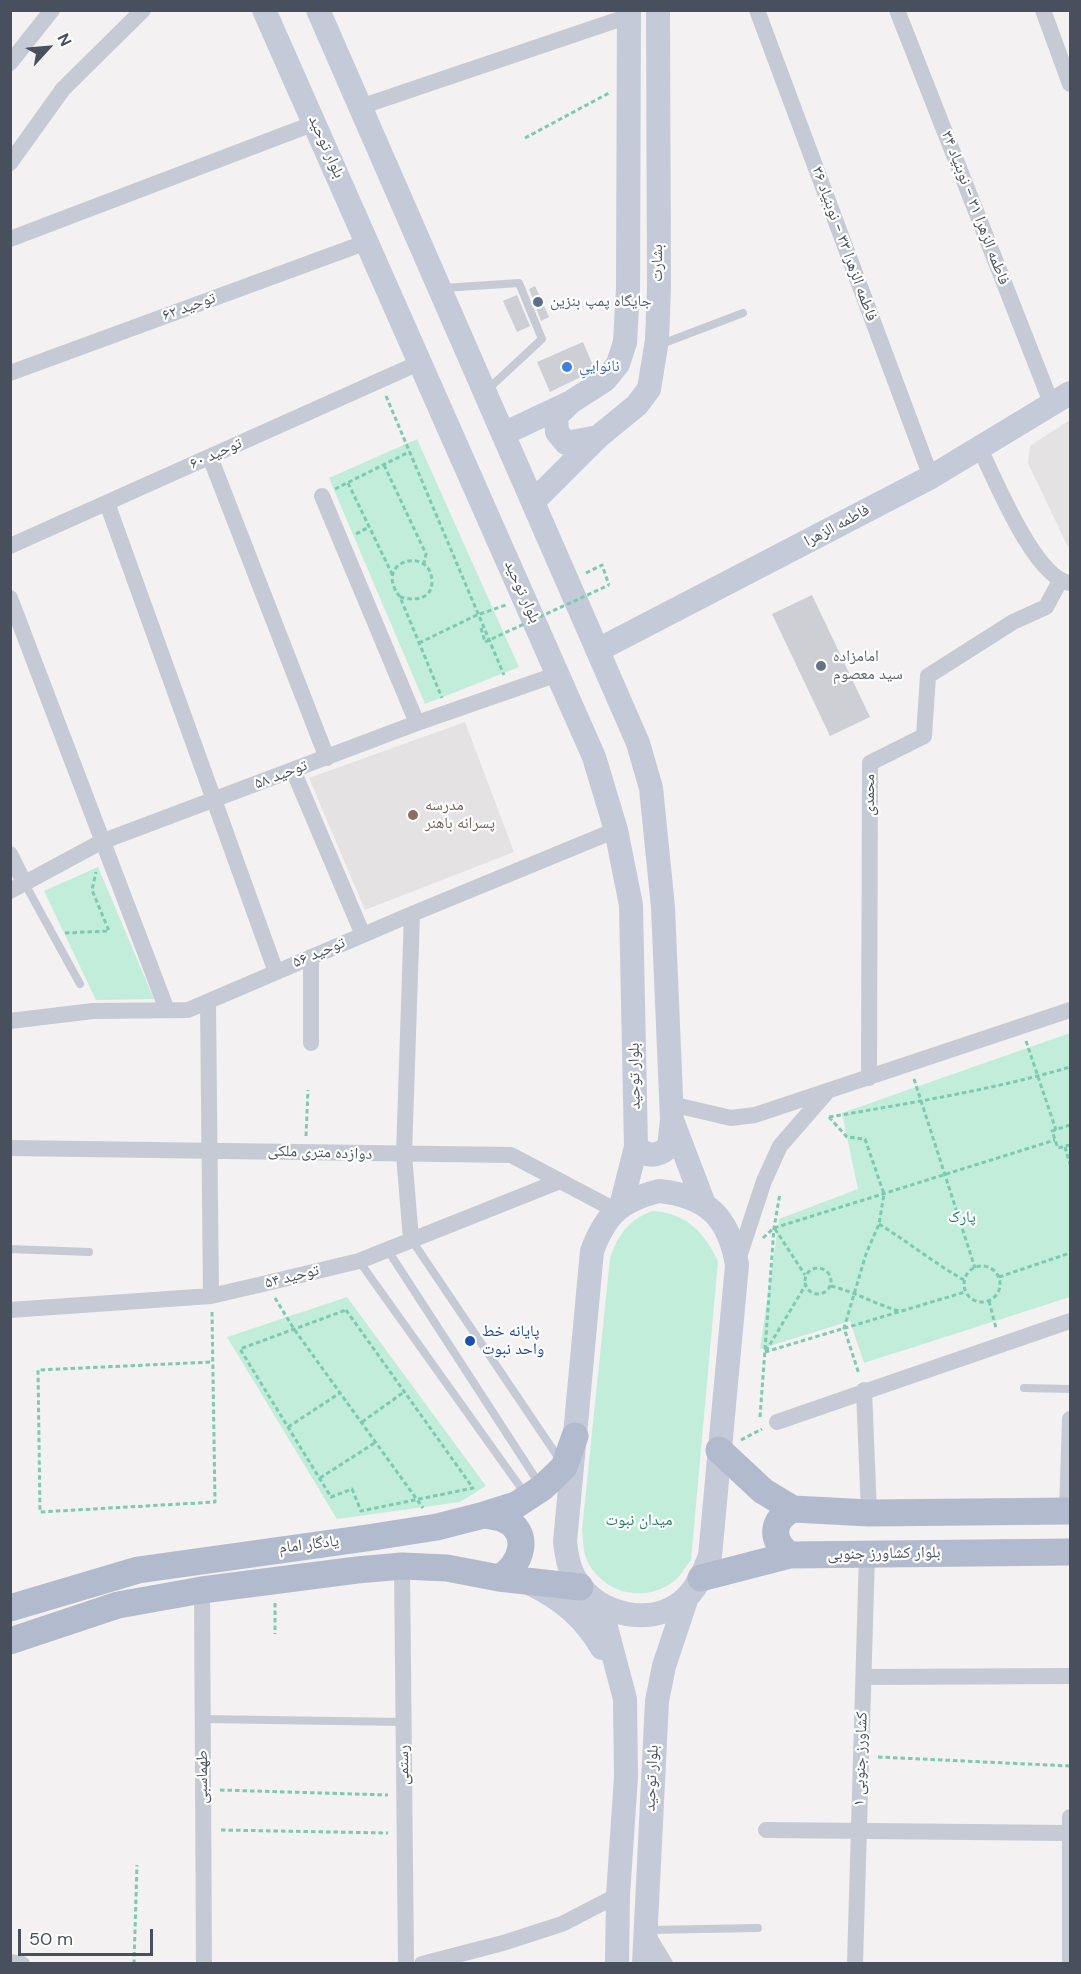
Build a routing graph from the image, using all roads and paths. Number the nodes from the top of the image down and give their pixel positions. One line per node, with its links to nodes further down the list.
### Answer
1 (52, 10): 10 (street)
2 (143, 10): 16 (street)
3 (264, 10): 14 (main road, بلوار توحید)
4 (318, 10): 13 (main road, بلوار توحید)
5 (658, 10): 21 (main road, بشارت)
6 (757, 10): 34 (street, فاطمه الزهرا ۳۳ - نوبنیاد ۳۶)
7 (897, 10): 26 (street, فاطمه الزهرا ۳۱ - نوبنیاد ۳۴)
8 (1043, 10): 12 (street)
9 (629, 13): 11 (main road, بشارت); 13 (street)
10 (10, 63)
11 (629, 82): 15 (path); 27 (main road, بشارت)
12 (1071, 84)
13 (360, 107): 19 (main road, بلوار توحید)
14 (315, 123): 17 (street); 18 (main road, بلوار توحید)
15 (525, 138)
16 (10, 163)
17 (10, 239)
18 (367, 242): 22 (main road, بلوار توحید); 23 (street, توحید ۶۲)
19 (440, 289): 25 (main road, بلوار توحید); 25 (lane)
20 (743, 313): 21 (lane)
21 (656, 346): 29 (main road, بشارت)
22 (421, 362): 24 (street, توحید ۶۰); 46 (main road, بلوار توحید)
23 (10, 373)
24 (379, 381): 31 (path); 32 (street, توحید ۶۰)
25 (485, 393): 28 (main road, بلوار توحید)
26 (1061, 399): 30 (main road, فاطمه الزهرا)
27 (571, 402): 28 (main road, بشارت); 29 (main road)
28 (503, 434): 37 (main road, بلوار توحید)
29 (598, 437): 37 (main road, بشارت)
30 (980, 448): 34 (main road, فاطمه الزهرا); 43 (street)
31 (409, 452): 33 (path); 47 (path)
32 (210, 457): 38 (street, توحید ۶۰); 54 (street)
33 (384, 465): 35 (path); 40 (path)
34 (931, 477): 49 (main road, فاطمه الزهرا)
35 (348, 483): 36 (path); 42 (path)
36 (322, 496): 53 (street)
37 (533, 502): 49 (main road, بلوار توحید)
38 (107, 503): 39 (street, توحید ۶۰); 56 (street)
39 (10, 546)
40 (424, 563): 42 (path); 44 (path)
41 (602, 565): 47 (path, bridge)
42 (392, 574): 44 (path)
43 (1065, 582): 76 (street, محمدی)
44 (400, 597): 48 (path)
45 (10, 598): 58 (street)
46 (525, 598): 47 (path); 50 (main road, بلوار توحید)
47 (477, 615): 48 (path); 51 (path)
48 (419, 643): 52 (path)
49 (598, 650): 80 (main road, بلوار توحید)
50 (558, 675): 51 (street, توحید ۵۸); 57 (main road, بلوار توحید)
51 (511, 691): 52 (street, توحید ۵۸)
52 (448, 712): 53 (street, توحید ۵۸)
53 (417, 723): 54 (street, توحید ۵۸)
54 (327, 758): 55 (street, توحید ۵۸)
55 (293, 770): 56 (street, توحید ۵۸); 63 (street)
56 (216, 801): 58 (street, توحید ۵۸); 65 (street)
57 (616, 830): 61 (street, توحید ۵۶); 87 (main road, بلوار توحید)
58 (101, 842): 60 (street, توحید ۵۸); 62 (path); 68 (street)
59 (10, 854): 60 (street)
60 (18, 887): 62 (lane)
61 (412, 914): 63 (street, توحید ۵۶); 92 (street)
62 (51, 933): 66 (lane)
63 (363, 934): 64 (street, توحید ۵۶)
64 (311, 957): 65 (street, توحید ۵۶); 72 (street)
65 (276, 972): 67 (street, توحید ۵۶)
66 (80, 984)
67 (208, 1003): 68 (street, توحید ۵۶); 90 (street)
68 (166, 1010): 70 (street, توحید ۵۶)
69 (1071, 1010): 71 (street)
70 (10, 1021)
71 (1021, 1027): 73 (street); 75 (path)
72 (311, 1043)
73 (909, 1064): 76 (street); 79 (path)
74 (1071, 1067): 75 (path)
75 (1038, 1077): 79 (path); 84 (path)
76 (869, 1078): 78 (street)
77 (308, 1090): 91 (path)
78 (827, 1091): 80 (street); 81 (path); 108 (street)
79 (921, 1101): 81 (path); 94 (path)
80 (671, 1112): 87 (main road); 98 (main road, بلوار توحید)
81 (829, 1117): 82 (path); 97 (path)
82 (822, 1125)
83 (1071, 1125): 84 (path)
84 (1056, 1130): 85 (path)
85 (1055, 1140): 88 (path); 94 (path)
86 (1071, 1145): 88 (path)
87 (636, 1147): 99 (main road, بلوار توحید)
88 (1065, 1147): 93 (path)
89 (10, 1148): 90 (street, دوازده متری ملکی)
90 (210, 1150): 91 (street, دوازده متری ملکی); 118 (street)
91 (306, 1153): 92 (street, دوازده متری ملکی)
92 (404, 1155): 95 (street, دوازده متری ملکی); 102 (street)
93 (1071, 1164)
94 (946, 1174): 97 (path); 109 (path)
95 (560, 1181): 99 (street, دوازده متری ملکی); 102 (street, توحید ۵۴)
96 (780, 1190): 101 (path)
97 (884, 1194): 100 (path); 101 (path)
98 (704, 1204): 99 (main road); 108 (main road)
99 (618, 1208): 138 (main road)
100 (879, 1224): 112 (path); 116 (path)
101 (774, 1228): 110 (path); 126 (path)
102 (411, 1239): 104 (street, توحید ۵۴); 141 (lane)
103 (10, 1249): 105 (lane)
104 (387, 1249): 107 (street, توحید ۵۴); 143 (lane)
105 (89, 1252)
106 (1071, 1253): 111 (path)
107 (359, 1261): 113 (street, توحید ۵۴); 143 (lane)
108 (737, 1265): 140 (main road)
109 (975, 1268): 111 (path); 112 (path)
110 (805, 1275): 114 (path); 115 (path)
111 (999, 1277): 119 (path)
112 (964, 1280): 117 (path)
113 (267, 1283): 118 (street, توحید ۵۴); 124 (path)
114 (805, 1286): 115 (path); 126 (path)
115 (831, 1286): 116 (path)
116 (855, 1292): 121 (path); 123 (path)
117 (965, 1292): 119 (path); 121 (path)
118 (211, 1296): 120 (street, توحید ۵۴); 127 (path)
119 (989, 1301): 125 (path)
120 (10, 1310)
121 (901, 1311): 123 (path)
122 (1071, 1321): 125 (street)
123 (844, 1328): 126 (path); 130 (path)
124 (294, 1329): 131 (path); 132 (path); 136 (path)
125 (1000, 1344): 130 (street)
126 (765, 1352): 137 (path)
127 (212, 1362): 127 (path)
128 (1023, 1388): 129 (lane)
129 (1071, 1389)
130 (864, 1390): 135 (street); 147 (street)
131 (404, 1392): 134 (path); 144 (path)
132 (340, 1393): 134 (path); 136 (path)
133 (1071, 1419): 146 (street)
134 (362, 1422): 139 (path)
135 (777, 1422): 137 (path)
136 (288, 1427): 142 (path)
137 (759, 1430): 140 (path)
138 (575, 1436): 141 (main road, یادگار امام); 158 (main road)
139 (376, 1442): 142 (path); 144 (path)
140 (719, 1450): 145 (main road); 156 (main road)
141 (564, 1467): 143 (main road, یادگار امام)
142 (320, 1478): 144 (path)
143 (535, 1492): 148 (main road, یادگار امام)
144 (418, 1500): 149 (path)
145 (793, 1509): 147 (main road); 152 (main road)
146 (1069, 1511): 147 (main road)
147 (869, 1512)
148 (484, 1515): 149 (main road, یادگار امام); 155 (main road)
149 (437, 1527): 159 (main road, یادگار امام)
150 (1071, 1552): 151 (main road, بلوار کشاورز جنوبی)
151 (867, 1554): 152 (main road, بلوار کشاورز جنوبی); 163 (street, کشاورز جنوبی ۱)
152 (790, 1555): 156 (main road, بلوار کشاورز جنوبی)
153 (402, 1566): 154 (main road, یادگار امام); 155 (main road, یادگار امام); 165 (street, رستمی)
154 (274, 1580): 157 (main road, یادگار امام); 160 (path)
155 (512, 1580): 158 (main road, یادگار امام); 166 (main road)
156 (694, 1588): 158 (main road); 180 (main road, بلوار توحید)
157 (202, 1590): 161 (main road, یادگار امام); 164 (street, طهماسبی)
158 (586, 1593): 166 (main road, بلوار توحید)
159 (10, 1608)
160 (275, 1634)
161 (10, 1641)
162 (1071, 1676): 163 (street)
163 (864, 1677): 167 (street, کشاورز جنوبی ۱)
164 (202, 1719): 165 (lane); 169 (street, طهماسبی)
165 (404, 1722): 170 (street, رستمی)
166 (625, 1723): 178 (main road, بلوار توحید)
167 (861, 1756): 168 (path); 174 (street, کشاورز جنوبی ۱)
168 (1071, 1766)
169 (203, 1790): 170 (path); 172 (street, طهماسبی)
170 (404, 1795): 175 (street, رستمی)
171 (1071, 1817): 176 (street)
172 (203, 1829): 175 (path); 185 (street, طهماسبی)
173 (766, 1830): 174 (street)
174 (859, 1831): 176 (street); 191 (street, کشاورز جنوبی ۱)
175 (405, 1833): 186 (street, رستمی)
176 (1070, 1833): 192 (street)
177 (137, 1865): 184 (path)
178 (618, 1895): 181 (street); 188 (main road, بلوار توحید)
179 (758, 1928): 180 (lane)
180 (644, 1930): 189 (main road, بلوار توحید); 190 (street)
181 (468, 1958): 187 (street)
182 (10, 1962): 183 (street)
183 (22, 1964)
184 (134, 1964)
185 (204, 1964)
186 (406, 1964)
187 (422, 1964)
188 (617, 1964)
189 (644, 1964)
190 (665, 1964)
191 (855, 1964)
192 (1070, 1964)

